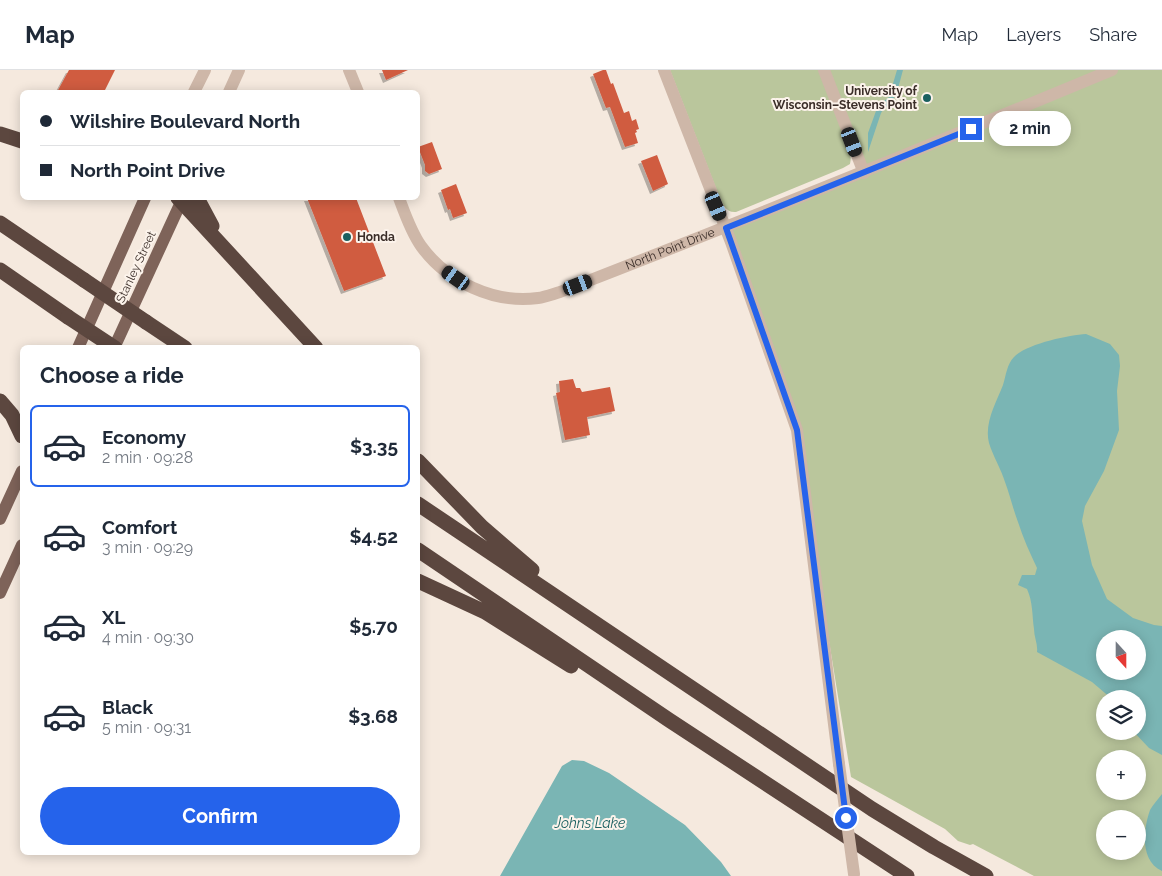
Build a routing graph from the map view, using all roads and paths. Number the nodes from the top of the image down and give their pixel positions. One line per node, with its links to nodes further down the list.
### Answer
1 (206, 70): 7 (street)
2 (239, 70): 8 (street)
3 (349, 70): 9 (street)
4 (664, 70): 19 (street)
5 (824, 70): 12 (street)
6 (1112, 70): 12 (street, North Point Drive)
7 (195, 90)
8 (230, 90)
9 (357, 90)
10 (0, 134): 11 (highway)
11 (20, 140)
12 (864, 173): 19 (street, North Point Drive)
13 (144, 200): 22 (main road, Stanley Street)
14 (180, 200): 24 (main road, Stanley Street)
15 (183, 200): 20 (highway)
16 (199, 200): 20 (highway)
17 (400, 200): 19 (street, North Point Drive)
18 (0, 223): 25 (highway, bridge)
19 (726, 228): 41 (street, bridge)
20 (220, 243): 26 (highway)
21 (0, 270): 23 (highway, bridge)
22 (79, 345)
23 (111, 345)
24 (116, 345)
25 (180, 345)
26 (313, 345)
27 (0, 392): 29 (highway)
28 (0, 401): 30 (highway)
29 (20, 411)
30 (20, 432)
31 (420, 462): 38 (highway)
32 (20, 475): 34 (main road)
33 (420, 505): 38 (highway)
34 (0, 519)
35 (20, 549): 39 (main road)
36 (420, 551): 40 (highway)
37 (420, 582): 40 (highway)
38 (543, 588): 43 (highway)
39 (0, 593)
40 (669, 720): 42 (highway)
41 (854, 875)
42 (907, 876)
43 (986, 876)

